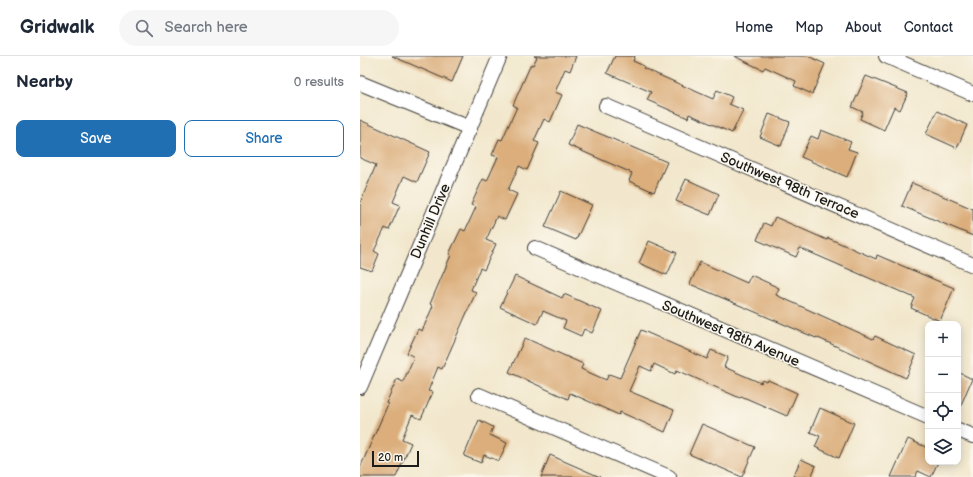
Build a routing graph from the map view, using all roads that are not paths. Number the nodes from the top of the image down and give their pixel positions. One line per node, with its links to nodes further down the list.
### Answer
1 (500, 56): 6 (street, Dunhill Drive)
2 (886, 56): 4 (street)
3 (360, 83): 6 (street)
4 (973, 94)
5 (606, 106): 8 (street, Southwest 98th Terrace)
6 (470, 128): 9 (street, Dunhill Drive)
7 (535, 248): 11 (street, Southwest 98th Avenue)
8 (973, 265)
9 (360, 387)
10 (479, 395): 14 (street)
11 (925, 416)
12 (961, 431): 13 (street)
13 (973, 436)
14 (670, 477)

